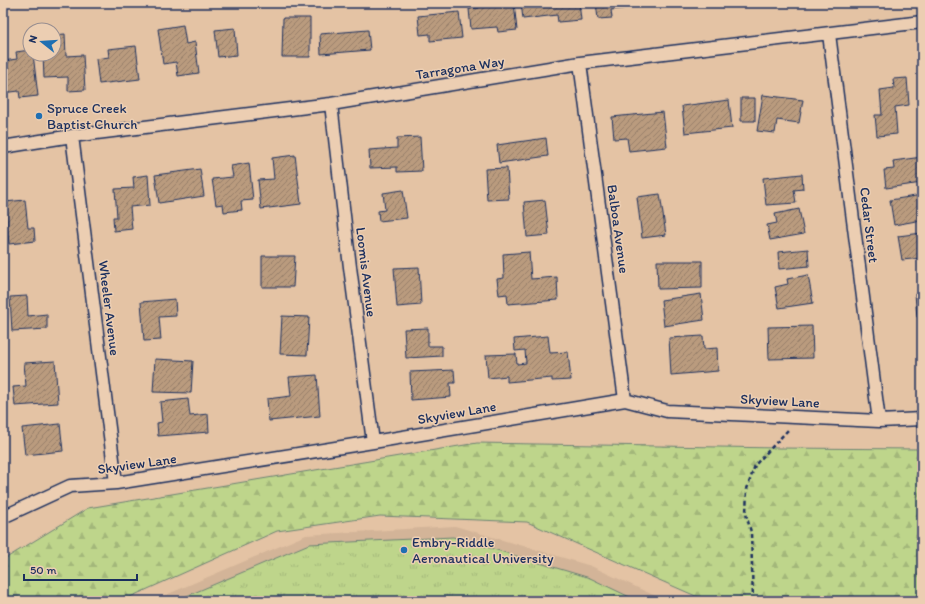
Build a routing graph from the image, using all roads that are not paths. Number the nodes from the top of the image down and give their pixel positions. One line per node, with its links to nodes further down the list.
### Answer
1 (922, 22): 2 (street, Tarragona Way)
2 (829, 34): 3 (street, Tarragona Way); 9 (street, Cedar Street)
3 (580, 63): 4 (street, Tarragona Way); 7 (street, Balboa Avenue)
4 (331, 104): 5 (street, Tarragona Way); 10 (street, Loomis Avenue)
5 (72, 136): 6 (street, Tarragona Way); 11 (street, Wheeler Avenue)
6 (3, 147)
7 (625, 400): 9 (street, Skyview Lane); 10 (street, Skyview Lane)
8 (922, 419): 9 (street, Skyview Lane)
9 (879, 420)
10 (373, 442): 11 (street, Skyview Lane)
11 (116, 483): 12 (street, Skyview Lane)
12 (3, 517)

